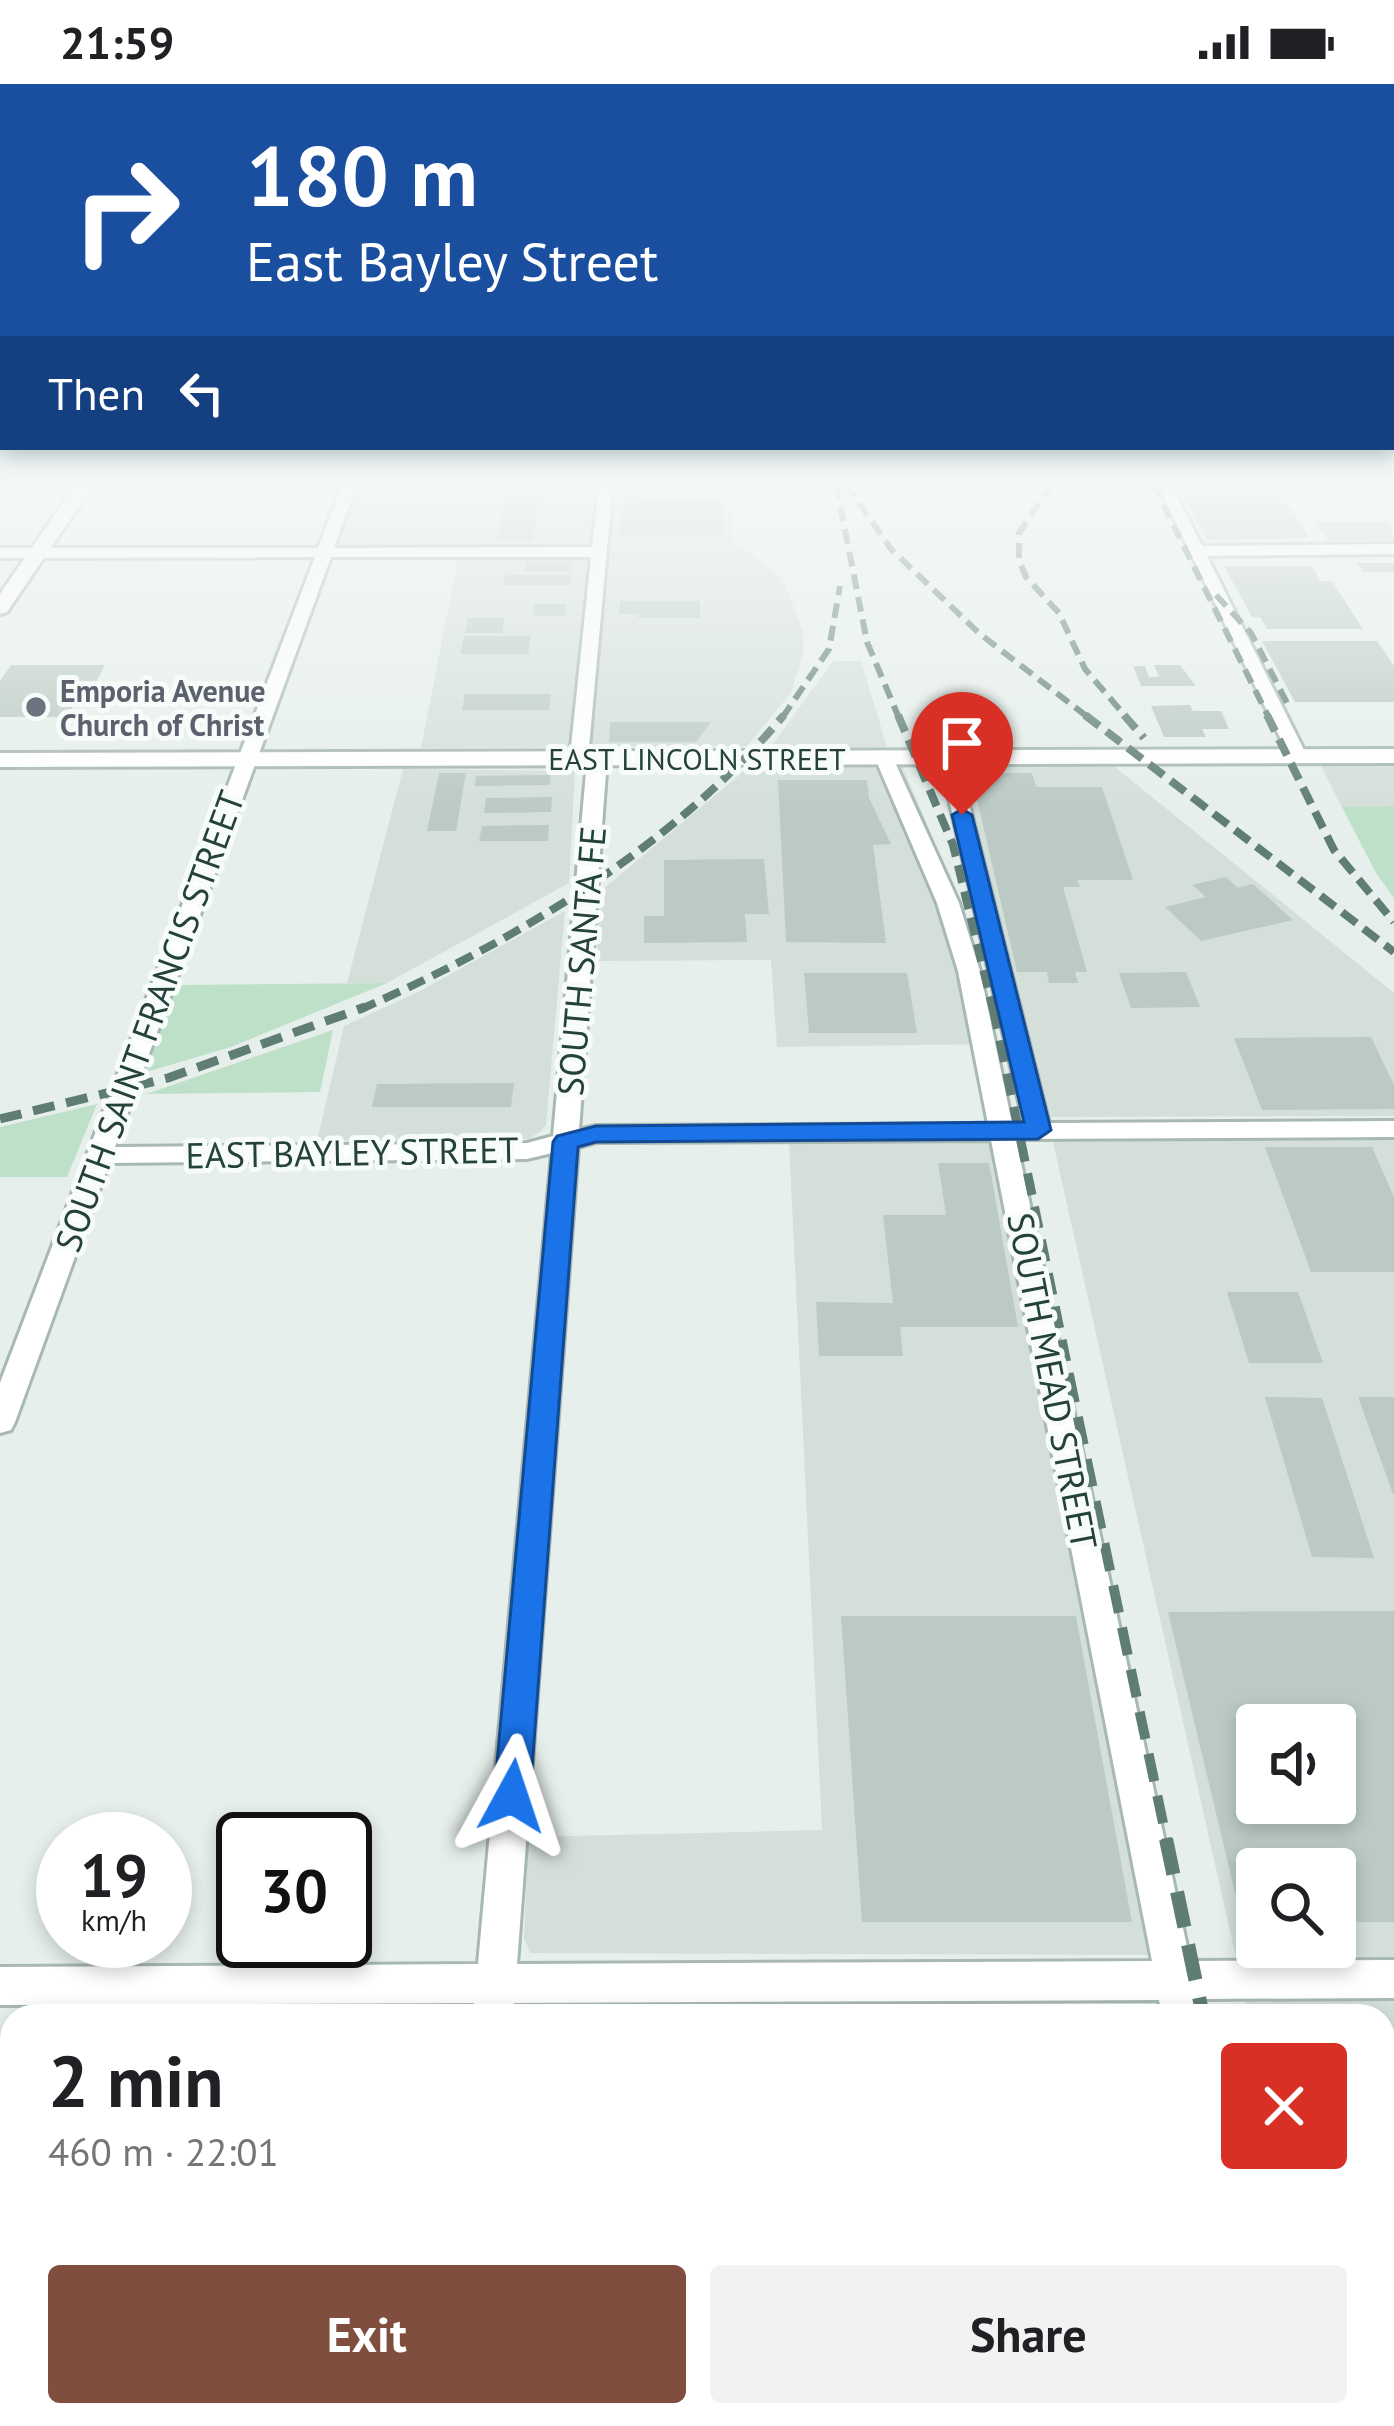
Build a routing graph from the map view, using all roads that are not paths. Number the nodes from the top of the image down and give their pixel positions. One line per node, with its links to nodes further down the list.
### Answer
1 (309, 593): 10 (street, SOUTH SAINT FRANCIS STREET)
2 (595, 593): 7 (street, SOUTH SANTA FE)
3 (1219, 593): 5 (street)
4 (948, 756): 5 (street, EAST LINCOLN STREET); 8 (street, EAST LINCOLN STREET); 12 (street)
5 (1298, 756): 6 (street, EAST LINCOLN STREET)
6 (1394, 756)
7 (587, 758): 8 (street, EAST LINCOLN STREET); 10 (street, EAST LINCOLN STREET); 14 (street, SOUTH SANTA FE)
8 (884, 758): 13 (street, SOUTH MEAD STREET)
9 (0, 760): 10 (street, EAST LINCOLN STREET)
10 (245, 760): 15 (street, SOUTH SAINT FRANCIS STREET)
11 (1394, 1129): 12 (street, EAST BAYLEY STREET)
12 (1038, 1130): 13 (street, EAST BAYLEY STREET)
13 (1003, 1131): 14 (street, EAST BAYLEY STREET); 20 (street, SOUTH MEAD STREET)
14 (566, 1142): 15 (street, EAST BAYLEY STREET); 19 (street, SOUTH SANTA FE)
15 (100, 1156): 16 (street, SOUTH SAINT FRANCIS STREET)
16 (0, 1422)
17 (1394, 1979): 20 (street)
18 (0, 1986): 19 (street)
19 (494, 1999): 20 (street)
20 (1178, 1999)

